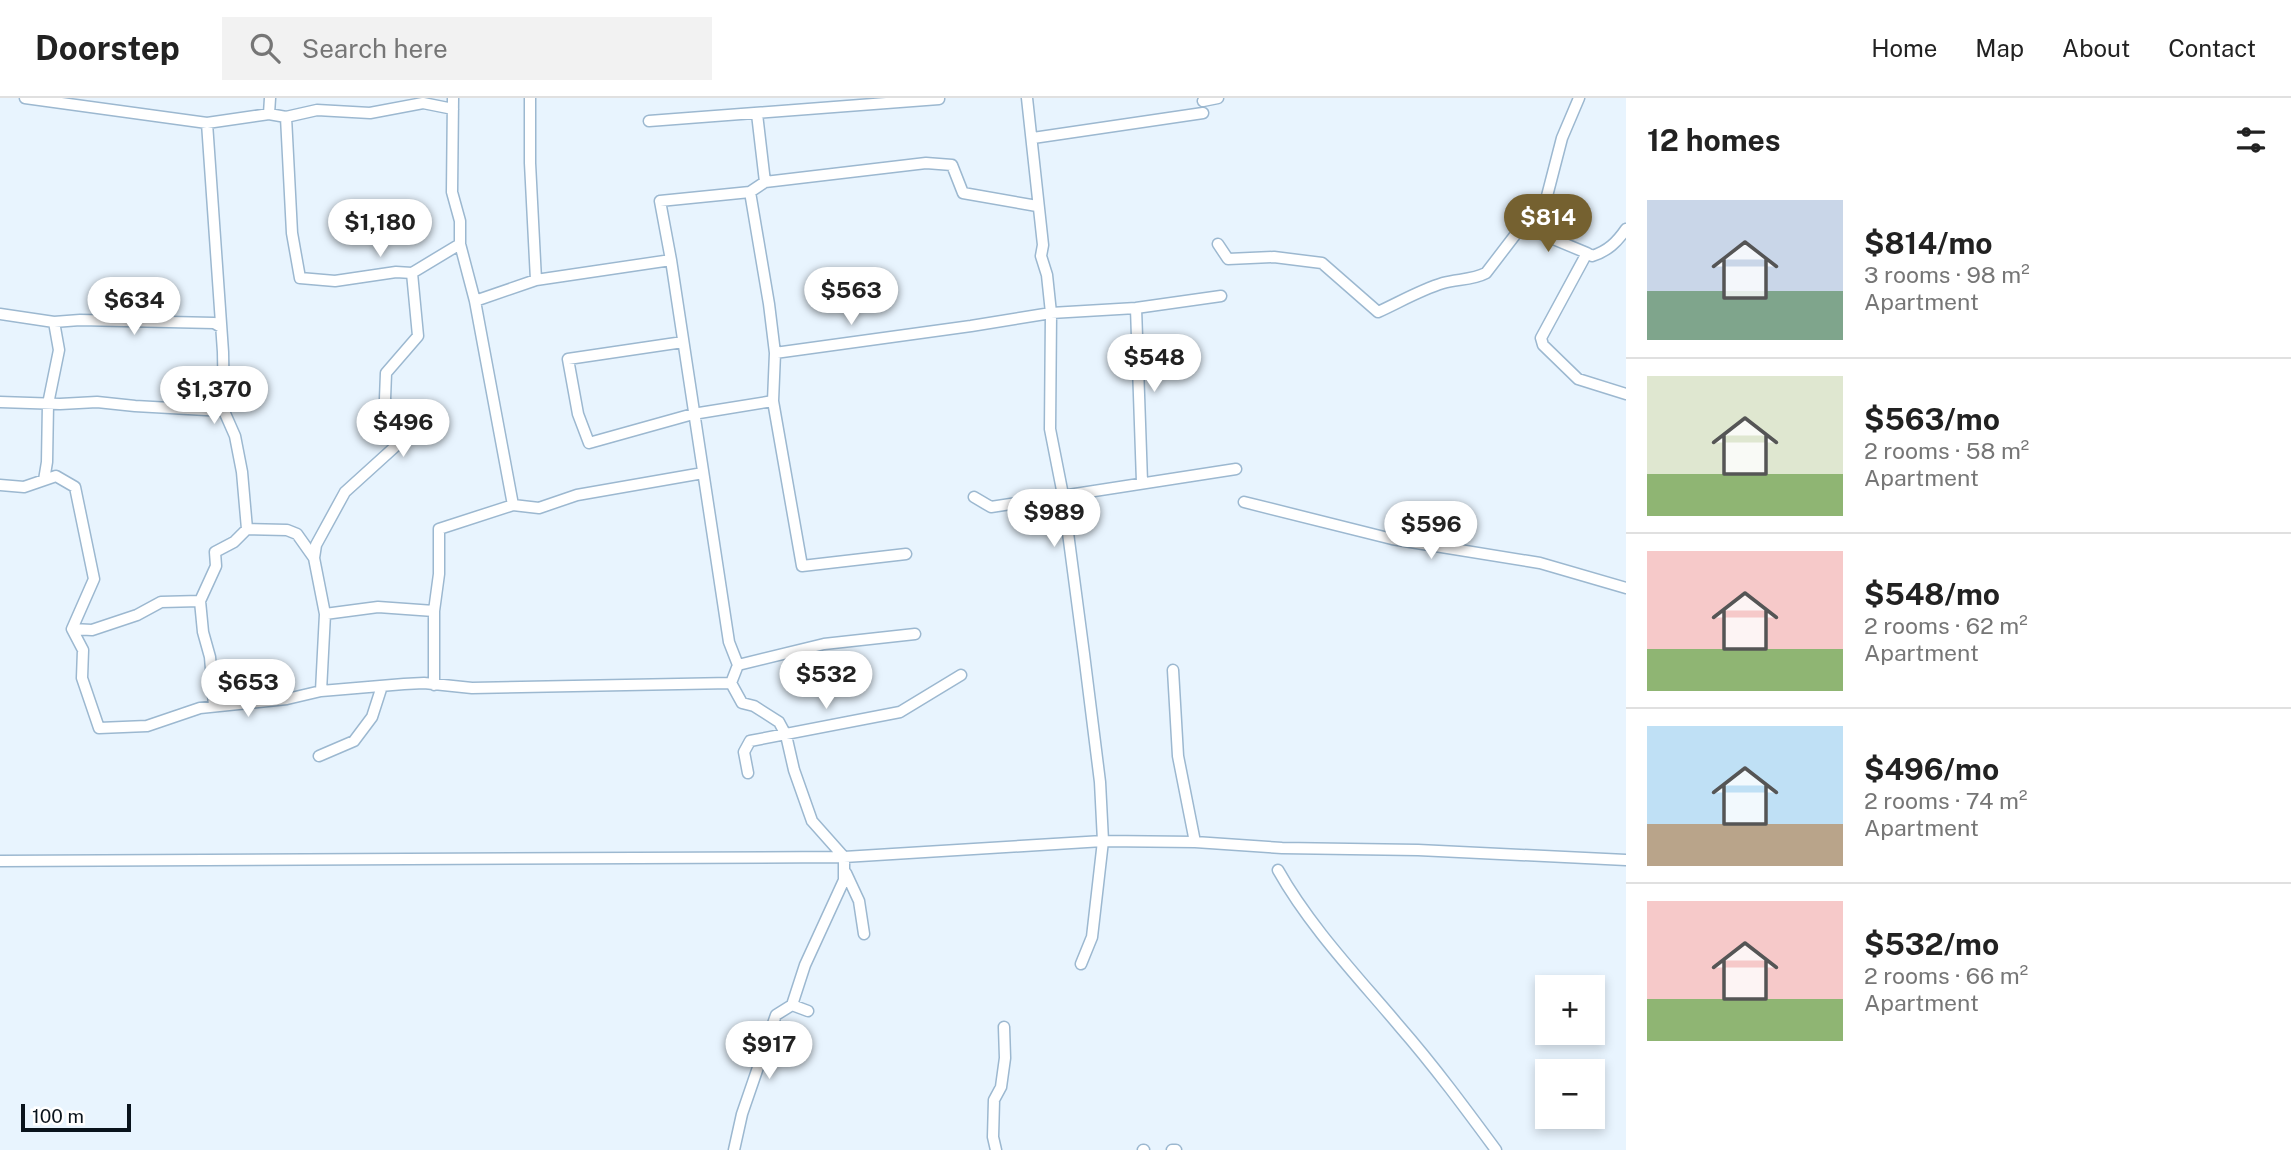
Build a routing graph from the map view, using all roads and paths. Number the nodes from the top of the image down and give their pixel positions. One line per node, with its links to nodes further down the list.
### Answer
1 (25, 98): 10 (street)
2 (270, 98): 14 (street)
3 (453, 98): 12 (street)
4 (530, 98): 30 (street)
5 (1027, 98): 19 (street)
6 (1218, 98): 9 (street)
7 (1579, 98): 23 (street)
8 (939, 99): 11 (street)
9 (1203, 101)
10 (99, 103): 18 (street)
11 (811, 103): 15 (street)
12 (453, 110): 16 (street); 25 (street)
13 (1203, 113): 19 (street)
14 (269, 114): 16 (street); 18 (street)
15 (757, 114): 17 (street); 20 (street)
16 (286, 117): 29 (street)
17 (649, 121)
18 (207, 123): 37 (street)
19 (1033, 138): 22 (street)
20 (765, 182): 21 (street); 22 (street)
21 (750, 192): 28 (street); 39 (street)
22 (1037, 206): 34 (street)
23 (1522, 226): 26 (street); 27 (street)
24 (1626, 229): 27 (street)
25 (460, 244): 29 (street); 32 (street)
26 (1218, 244)
27 (1587, 253): 40 (street)
28 (671, 260): 30 (street); 38 (street)
29 (412, 273): 57 (street)
30 (536, 280): 32 (street)
31 (1221, 296): 33 (street)
32 (475, 301): 54 (street)
33 (1136, 308): 34 (street); 49 (street)
34 (1051, 313): 39 (street); 51 (street)
35 (0, 314): 36 (street)
36 (54, 322): 37 (street); 43 (street)
37 (221, 327): 44 (street)
38 (683, 342): 45 (street); 45 (street)
39 (775, 353): 41 (street)
40 (1626, 394)
41 (773, 401): 45 (street); 56 (street)
42 (0, 402): 43 (street)
43 (48, 404): 44 (street); 48 (street)
44 (224, 411): 55 (street)
45 (693, 414): 47 (street)
46 (1236, 469): 49 (street)
47 (703, 473): 54 (street); 64 (street)
48 (44, 480): 50 (street); 62 (street)
49 (1142, 482): 51 (street)
50 (0, 485)
51 (1063, 495): 52 (street); 75 (street)
52 (974, 497)
53 (1244, 502): 58 (street)
54 (513, 505): 60 (street)
55 (247, 529): 57 (street); 59 (street)
56 (905, 554)
57 (314, 558): 61 (street)
58 (1626, 588)
59 (200, 601): 62 (street); 71 (street)
60 (433, 611): 61 (street); 68 (street)
61 (325, 614): 70 (street)
62 (72, 629): 71 (street)
63 (915, 634): 64 (street)
64 (738, 665): 67 (street)
65 (1173, 670): 76 (street)
66 (961, 676): 72 (street)
67 (731, 683): 68 (street); 72 (street)
68 (434, 685): 69 (street)
69 (382, 686): 70 (street); 73 (street)
70 (321, 691): 71 (street)
71 (214, 706)
72 (786, 735): 74 (street); 77 (street)
73 (319, 756)
74 (748, 773)
75 (1103, 841): 76 (street); 77 (street); 83 (street)
76 (1195, 842): 78 (street)
77 (844, 857): 79 (street); 80 (street)
78 (1626, 860)
79 (0, 861)
80 (844, 870): 82 (street); 84 (street)
81 (1278, 870): 89 (street)
82 (864, 934)
83 (1081, 964)
84 (792, 1005): 85 (street); 87 (street)
85 (808, 1011)
86 (1004, 1027): 88 (street)
87 (734, 1150)
88 (996, 1150)
89 (1496, 1150)

